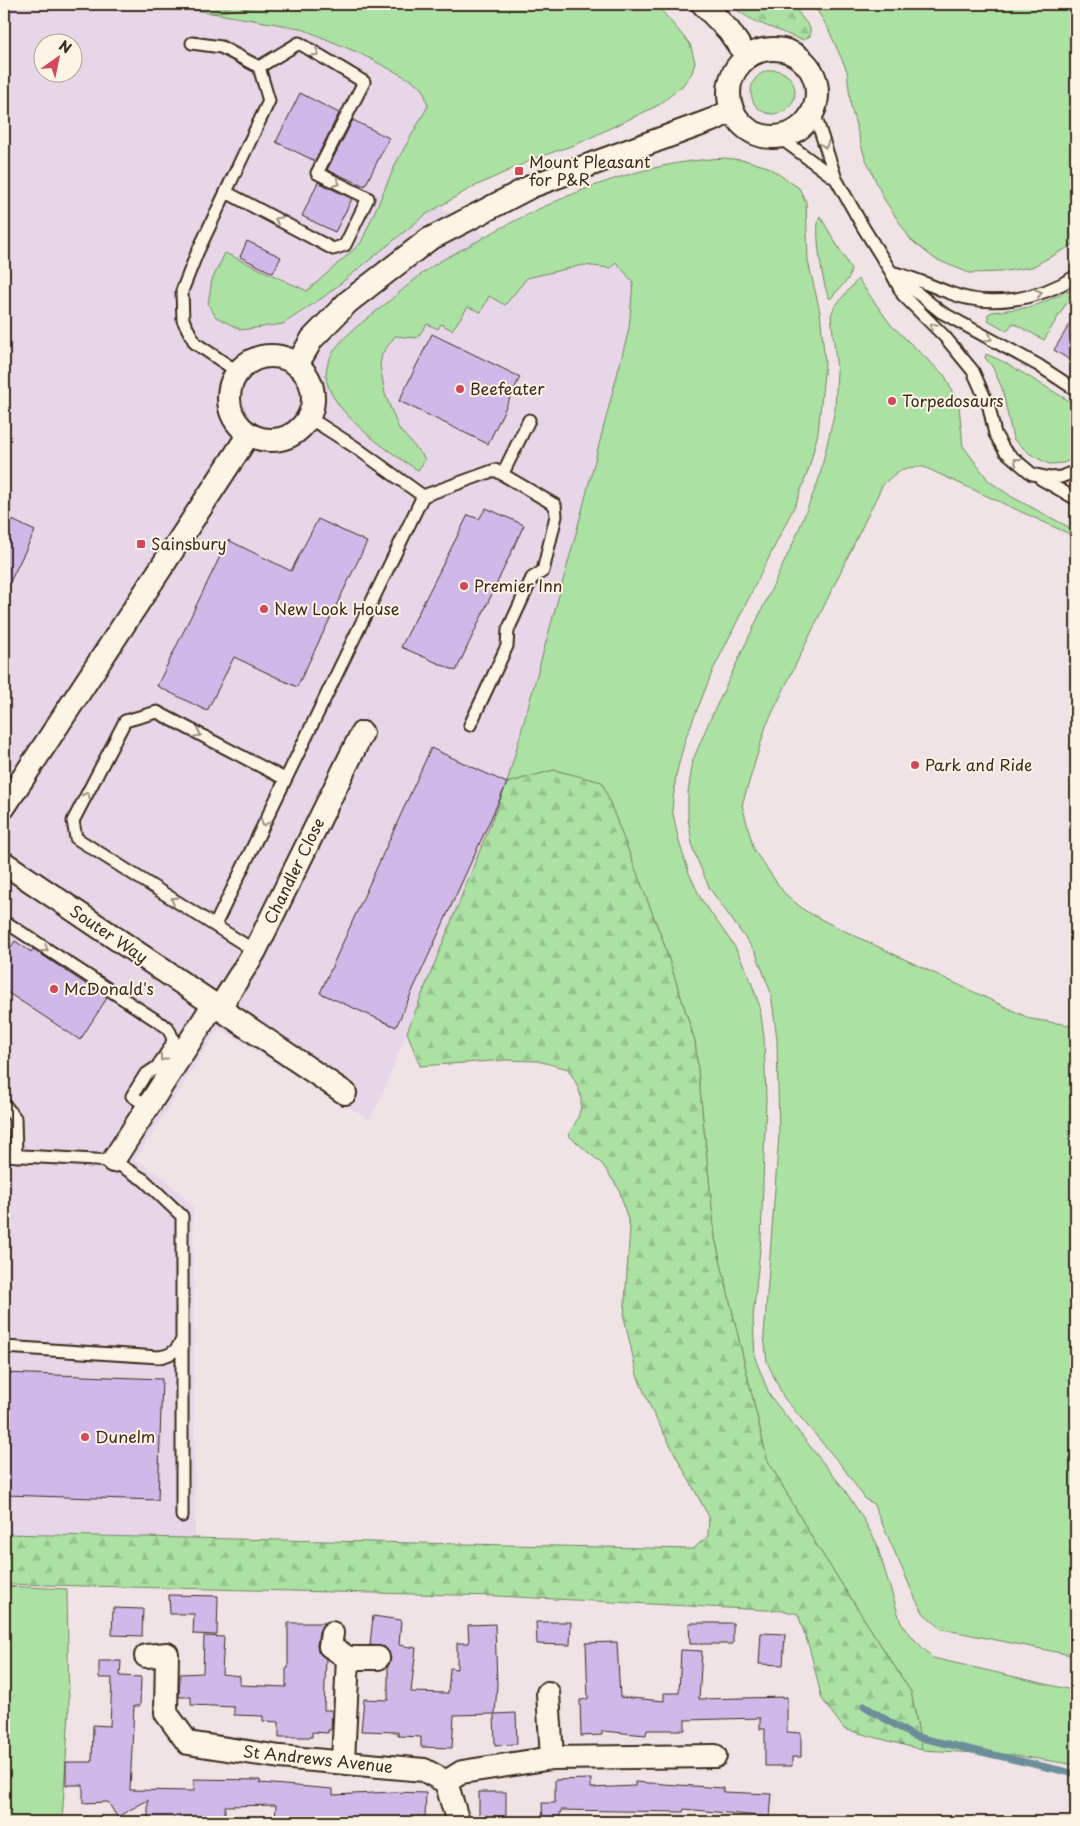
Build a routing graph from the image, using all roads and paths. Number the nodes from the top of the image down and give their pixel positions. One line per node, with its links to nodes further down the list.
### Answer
1 (703, 4): 3 (street)
2 (192, 43): 4 (lane)
3 (747, 56): 5 (street); 6 (street)
4 (260, 67): 9 (lane); 9 (lane, one-way to 9)
5 (732, 110): 7 (street); 12 (street)
6 (814, 112): 7 (street); 8 (lane, one-way to 8)
7 (779, 137): 8 (lane)
8 (836, 179): 10 (lane)
9 (226, 192): 13 (lane)
10 (891, 272): 11 (lane, one-way to 11); 14 (lane, one-way to 14); 20 (lane, one-way to 10)
11 (1076, 276)
12 (297, 365): 13 (street); 15 (street)
13 (238, 372): 17 (street)
14 (1076, 390)
15 (308, 417): 17 (street); 21 (lane)
16 (528, 420): 19 (lane)
17 (249, 434): 26 (street)
18 (1076, 471): 20 (lane)
19 (503, 473): 21 (lane); 23 (lane)
20 (1032, 474): 22 (lane)
21 (423, 496): 25 (lane)
22 (1076, 499)
23 (470, 725)
24 (362, 732): 30 (street, Chandler Close)
25 (285, 779): 29 (lane, one-way to 29); 29 (lane, one-way to 25)
26 (4, 807)
27 (4, 863): 31 (street, Souter Way)
28 (4, 924): 33 (lane, one-way to 33)
29 (215, 925): 30 (lane)
30 (254, 951): 31 (street, Chandler Close)
31 (217, 1006): 32 (street, Souter Way); 33 (street)
32 (345, 1093)
33 (140, 1101): 37 (street)
34 (4, 1104): 36 (lane)
35 (4, 1155): 36 (lane)
36 (16, 1156): 37 (lane)
37 (112, 1161): 38 (lane)
38 (182, 1340): 39 (lane); 40 (lane)
39 (4, 1348)
40 (182, 1516)
41 (332, 1633): 43 (street)
42 (146, 1656): 48 (street, St Andrews Avenue)
43 (348, 1658): 44 (street); 48 (street)
44 (378, 1658)
45 (548, 1693): 47 (street)
46 (715, 1756): 47 (street)
47 (552, 1758): 49 (street)
48 (343, 1761): 49 (street, St Andrews Avenue)
49 (446, 1782): 50 (street)
50 (458, 1822)

